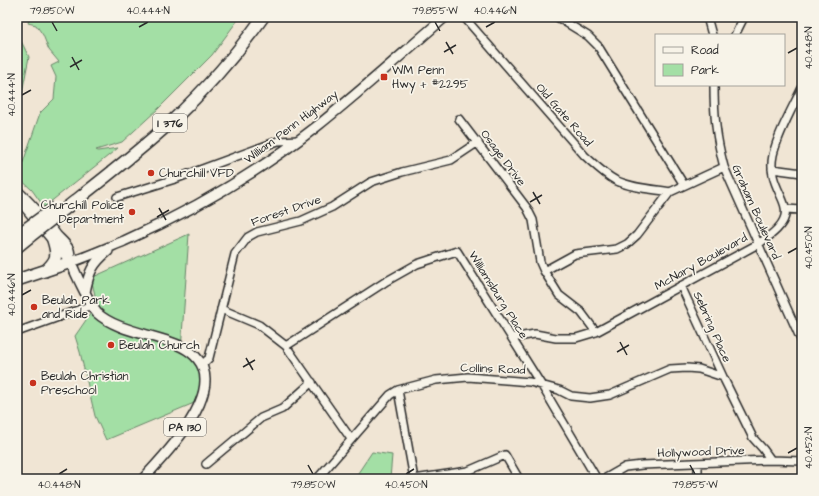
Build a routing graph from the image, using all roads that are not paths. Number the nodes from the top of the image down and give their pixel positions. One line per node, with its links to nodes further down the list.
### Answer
1 (254, 17): 25 (highway, I 376)
2 (263, 17): 25 (highway, I 376)
3 (445, 17): 13 (main road, William Penn Highway)
4 (464, 17): 20 (street, Old Gate Road)
5 (557, 17): 18 (street)
6 (707, 17): 8 (street)
7 (744, 17): 9 (street)
8 (712, 34)
9 (736, 34)
10 (714, 86): 15 (street, Graham Boulevard)
11 (802, 88): 16 (street)
12 (460, 120): 14 (street, Osage Drive)
13 (298, 140): 21 (street); 30 (main road, William Penn Highway)
14 (478, 142): 35 (street, Osage Drive); 40 (street, Forest Drive)
15 (724, 167): 18 (street); 31 (street, Graham Boulevard)
16 (772, 169): 17 (street); 24 (street)
17 (802, 173)
18 (684, 185): 20 (street)
19 (17, 191): 33 (main road)
20 (670, 192): 35 (street)
21 (117, 197)
22 (17, 198): 27 (main road)
23 (17, 206): 27 (street)
24 (786, 209): 26 (street); 31 (street, McNary Boulevard)
25 (58, 210): 28 (highway, I 376, bridge)
26 (802, 210)
27 (29, 212): 29 (main road)
28 (23, 234): 32 (highway, I 376)
29 (53, 240): 33 (main road); 34 (highway)
30 (117, 244): 33 (main road, William Penn Highway); 38 (main road)
31 (758, 244): 37 (street, McNary Boulevard); 44 (street, Graham Boulevard)
32 (17, 247)
33 (71, 262): 34 (highway); 38 (main road)
34 (45, 271): 36 (highway)
35 (544, 271): 42 (street, Osage Drive)
36 (17, 280)
37 (681, 286): 42 (street, McNary Boulevard); 47 (street, Sebring Place)
38 (86, 292): 39 (main road)
39 (92, 305): 41 (street); 46 (main road)
40 (221, 309): 45 (street); 46 (street, Forest Drive)
41 (17, 332)
42 (596, 332): 43 (street, McNary Boulevard)
43 (512, 338): 45 (street, Williamsburg Place); 49 (street, Williamsburg Place)
44 (802, 342)
45 (286, 346): 48 (street)
46 (202, 365): 56 (main road, PA 130)
47 (723, 377): 49 (street, Collins Road); 52 (street)
48 (312, 382): 51 (street); 55 (street)
49 (542, 386): 50 (street, Collins Road); 60 (street, Williamsburg Place)
50 (398, 390): 51 (street, Collins Road); 58 (street)
51 (351, 439): 57 (street, Collins Road)
52 (771, 460): 53 (street, Hollywood Drive); 54 (street, Hollywood Drive)
53 (802, 461)
54 (698, 463): 61 (street, Hollywood Drive); 62 (street)
55 (206, 464)
56 (143, 479)
57 (317, 479)
58 (414, 479): 59 (street)
59 (519, 479)
60 (597, 479)
61 (604, 479)
62 (698, 479)

